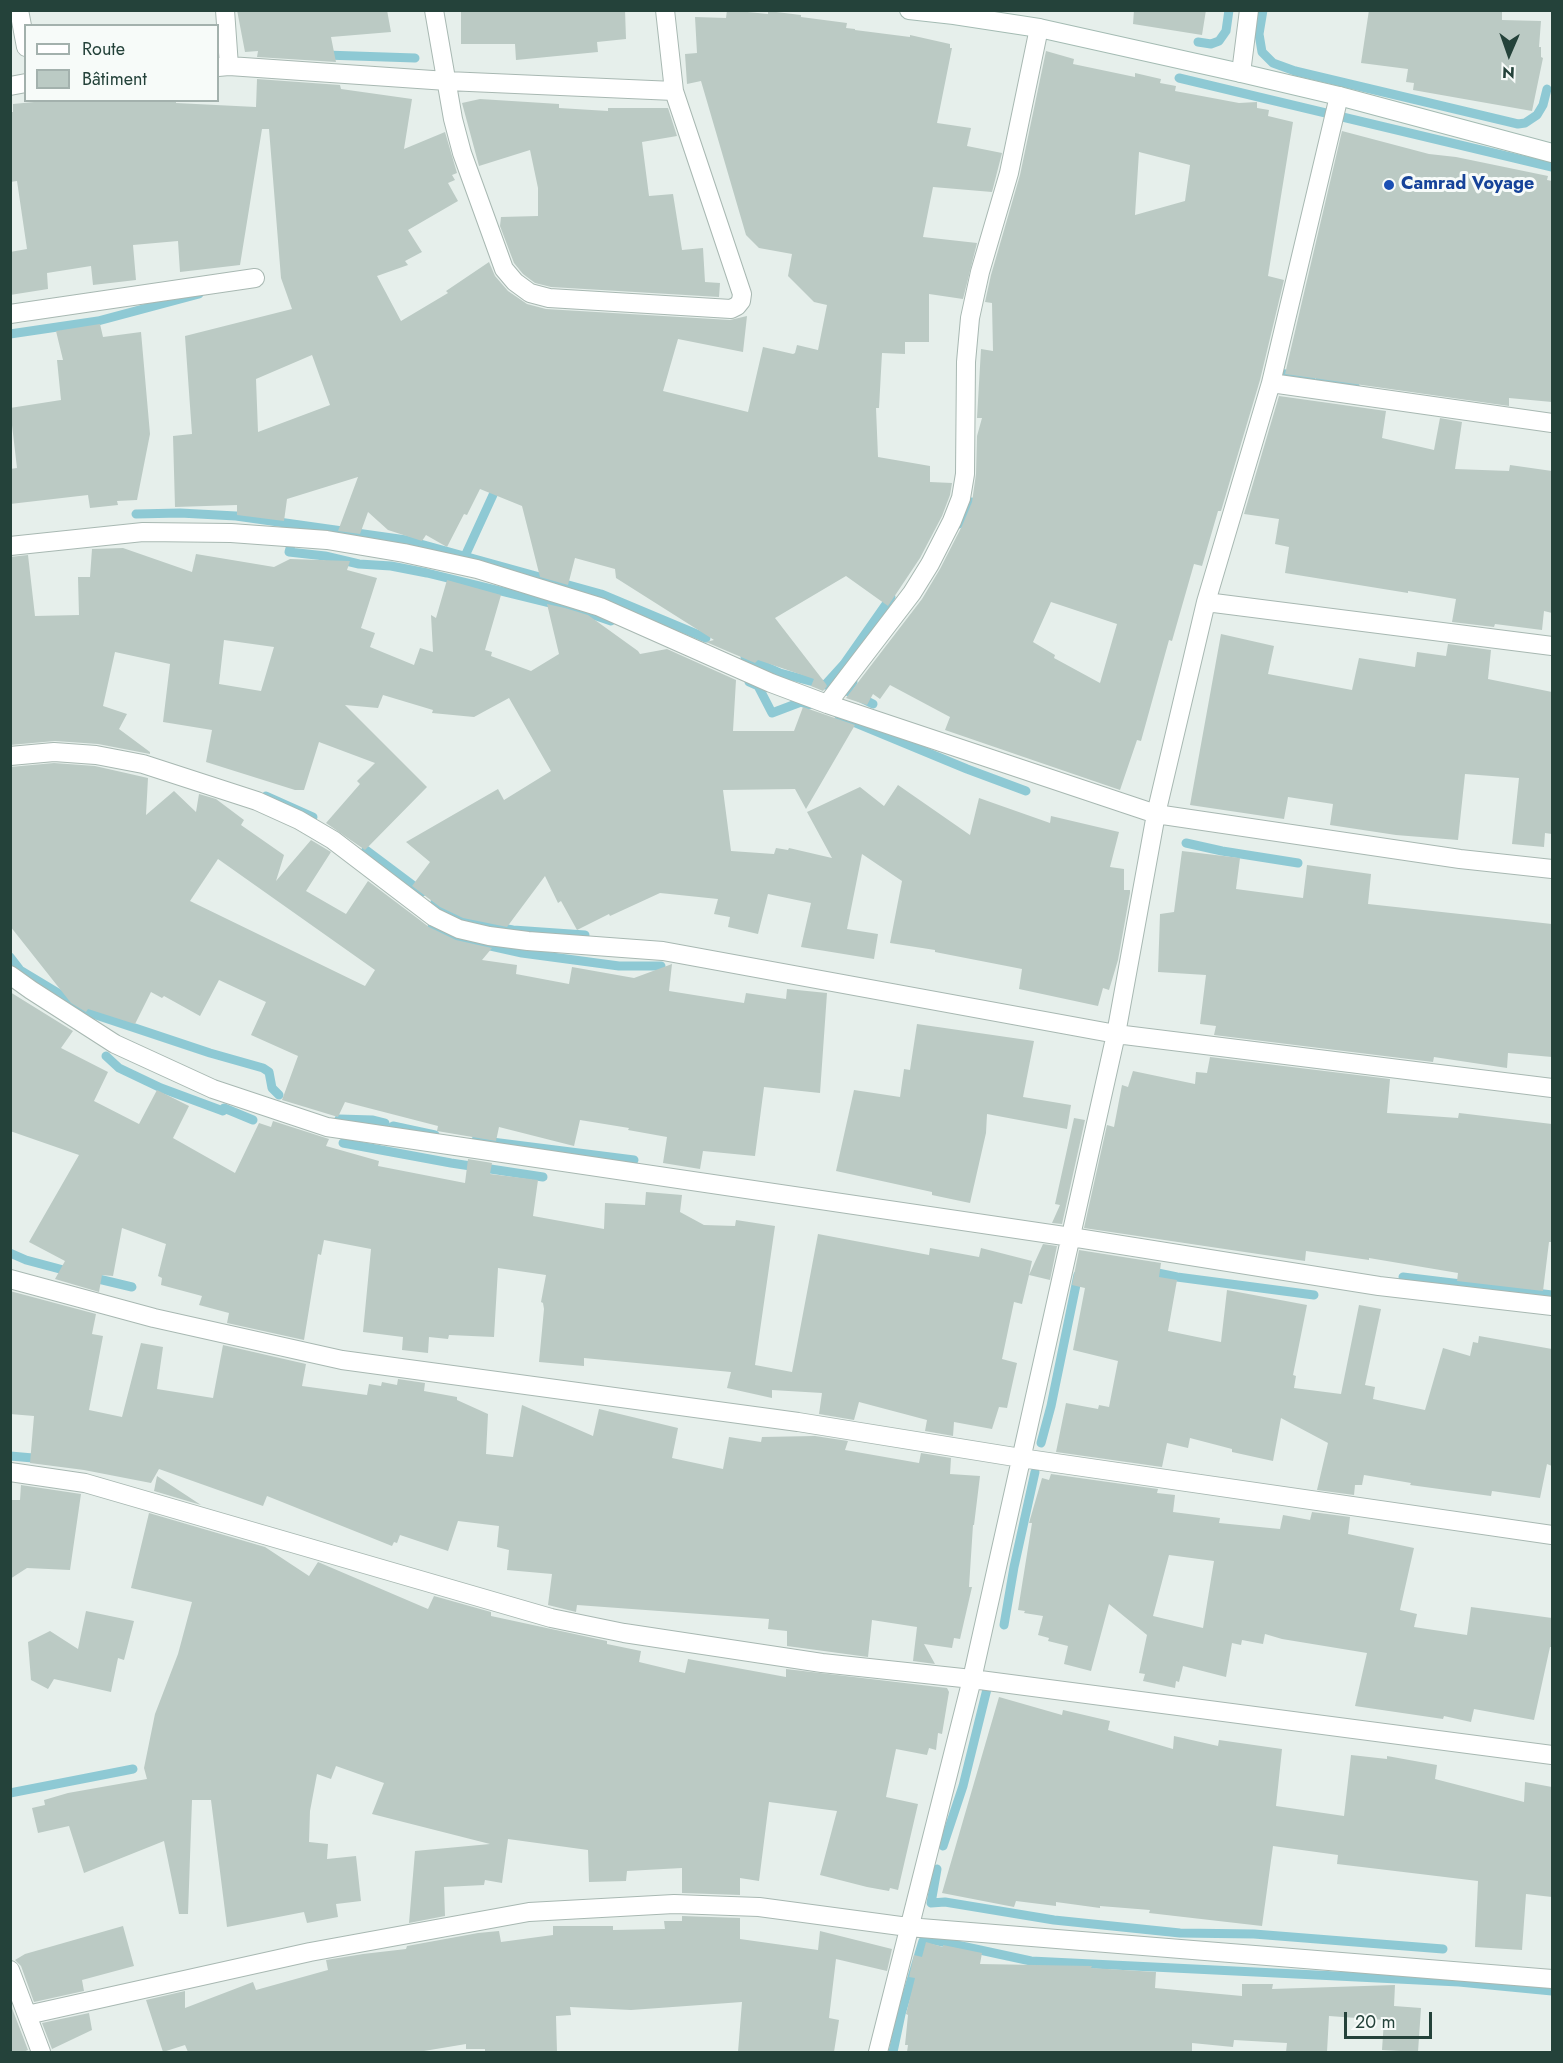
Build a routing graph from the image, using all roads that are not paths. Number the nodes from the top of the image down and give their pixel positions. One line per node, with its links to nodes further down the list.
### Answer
1 (19, 10): 9 (street)
2 (225, 10): 10 (street)
3 (434, 10): 12 (street)
4 (665, 10): 13 (street)
5 (909, 10): 7 (street)
6 (1249, 10): 11 (street)
7 (954, 13): 8 (street)
8 (1039, 28): 11 (street); 23 (street)
9 (24, 36)
10 (223, 67): 12 (street)
11 (1241, 73): 14 (street)
12 (447, 81): 13 (street); 13 (street)
13 (674, 91)
14 (1339, 96): 15 (street); 18 (street)
15 (1552, 153)
16 (255, 278): 17 (street)
17 (10, 314)
18 (1271, 383): 19 (street); 21 (street)
19 (1552, 423)
20 (10, 546): 23 (street)
21 (1206, 602): 22 (street); 25 (street)
22 (1552, 646)
23 (827, 704): 25 (street)
24 (10, 756): 28 (street)
25 (1156, 814): 26 (street); 28 (street)
26 (1552, 869)
27 (10, 975): 30 (street)
28 (1116, 1034): 29 (street); 30 (street)
29 (1552, 1088)
30 (1071, 1237): 32 (street); 33 (street)
31 (10, 1279): 33 (street)
32 (1552, 1306)
33 (1021, 1458): 35 (street); 36 (street)
34 (10, 1472): 36 (street)
35 (1552, 1535)
36 (972, 1679): 37 (street); 38 (street)
37 (1552, 1755)
38 (908, 1927): 40 (street); 41 (street); 43 (street)
39 (10, 1970): 41 (street)
40 (1552, 1978)
41 (27, 2015): 42 (street)
42 (41, 2052)
43 (878, 2052)

